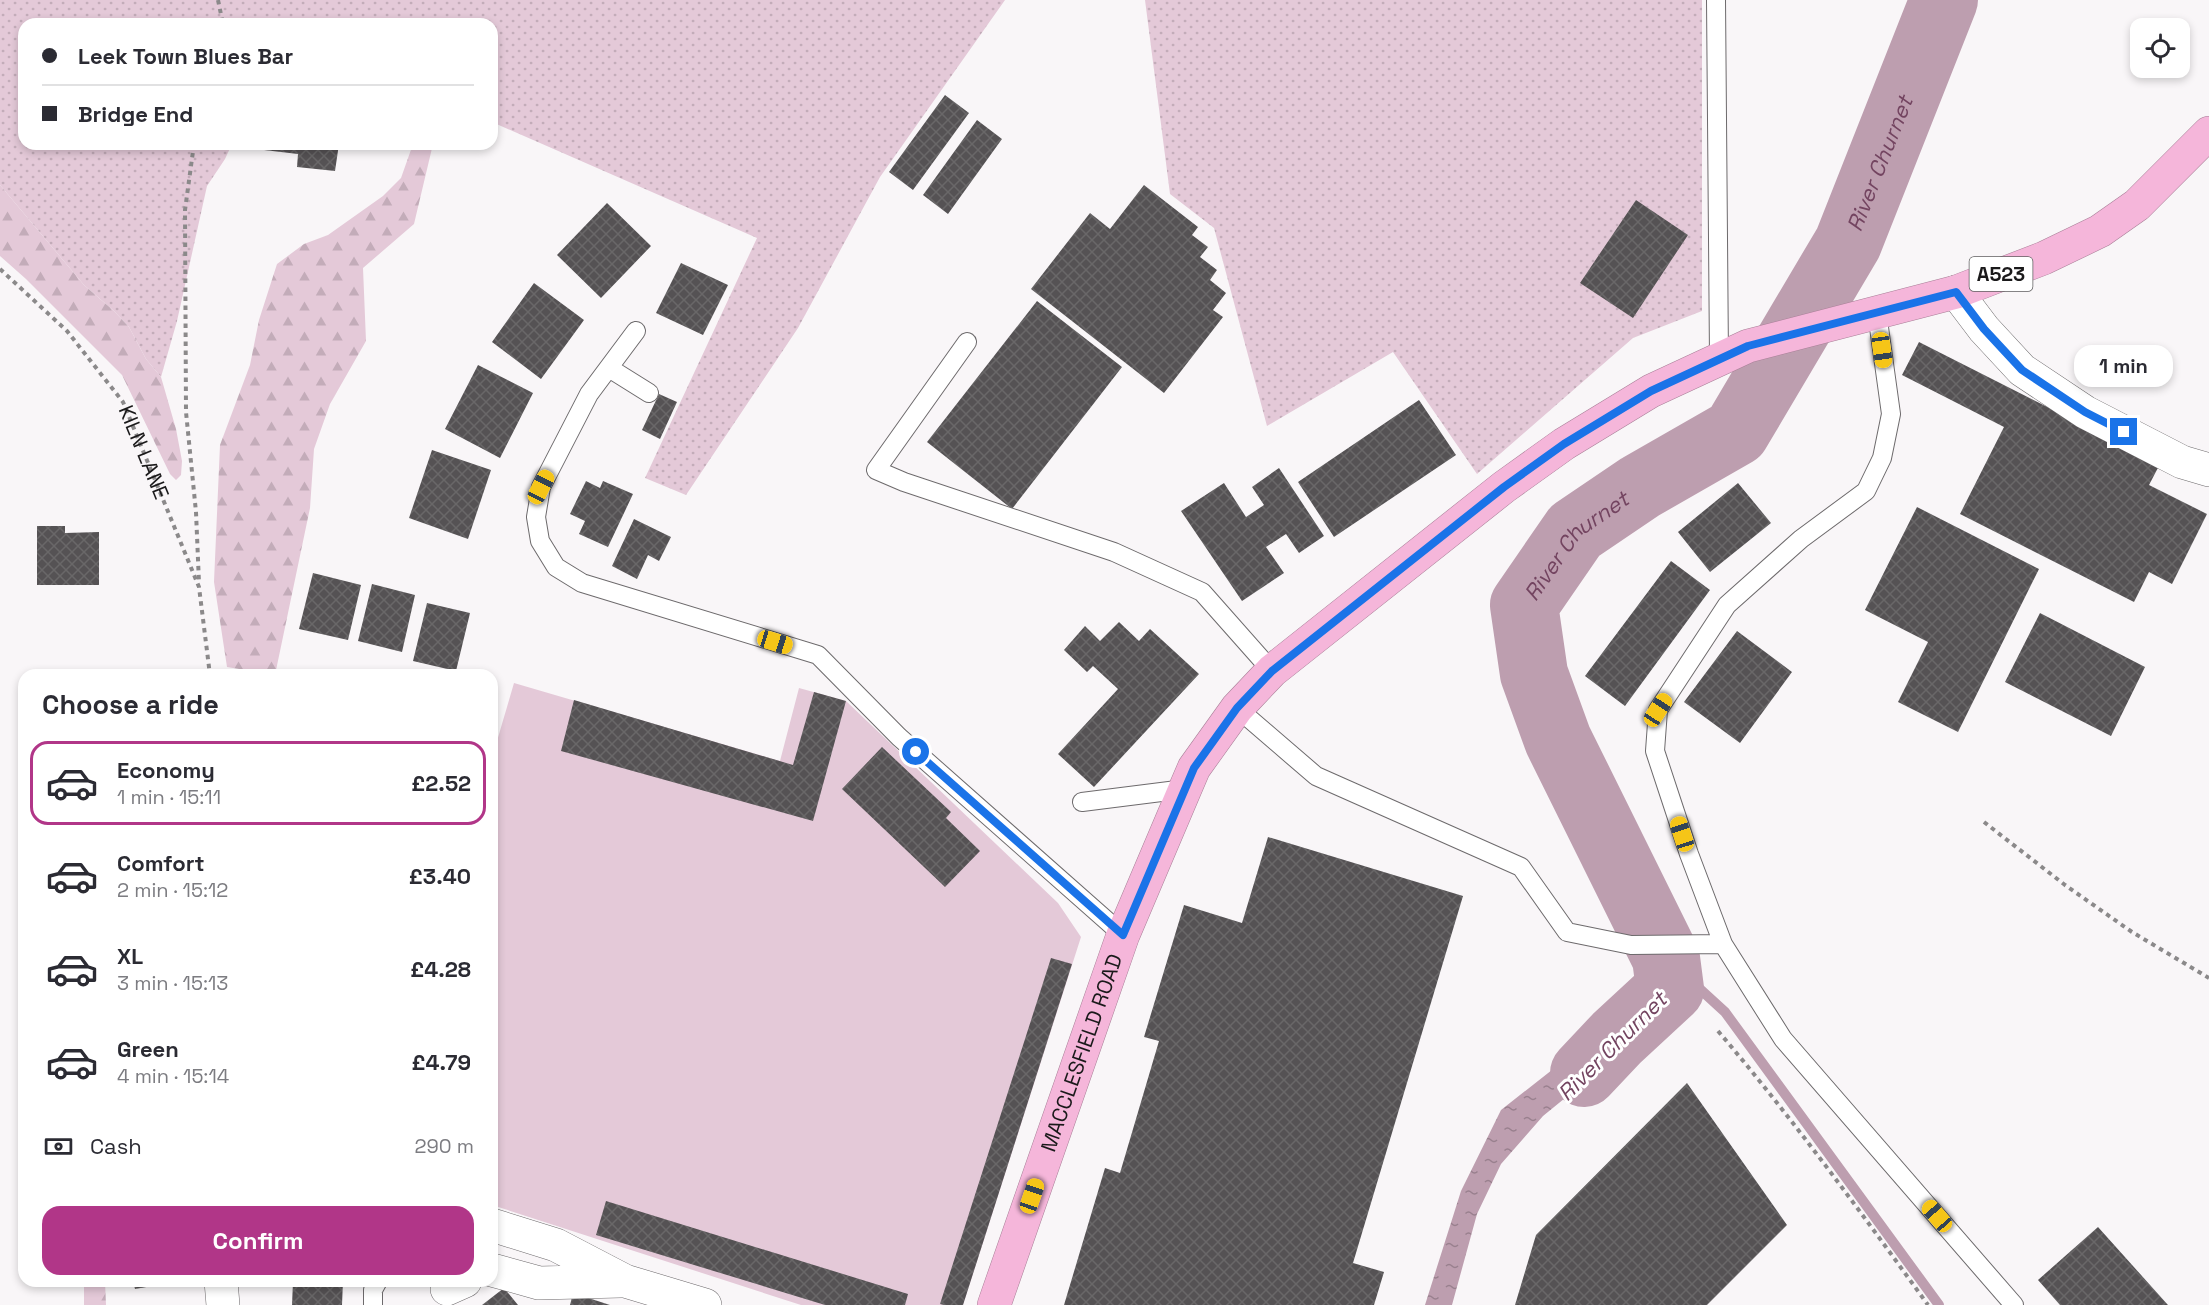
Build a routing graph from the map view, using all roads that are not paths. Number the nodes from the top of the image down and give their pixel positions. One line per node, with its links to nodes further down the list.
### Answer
1 (1716, 0): 7 (lane)
2 (2209, 133): 3 (highway, MACCLESFIELD ROAD / A523)
3 (1956, 292): 4 (highway, MACCLESFIELD ROAD / A523); 10 (street)
4 (1866, 316): 7 (highway, MACCLESFIELD ROAD / A523); 16 (lane)
5 (636, 331): 8 (lane)
6 (967, 342): 11 (lane)
7 (1719, 358): 11 (highway, MACCLESFIELD ROAD / A523)
8 (609, 368): 9 (lane); 15 (lane)
9 (649, 393)
10 (2209, 470)
11 (1272, 671): 12 (highway, MACCLESFIELD ROAD / A523)
12 (1237, 708): 13 (highway, MACCLESFIELD ROAD / A523); 16 (lane)
13 (1185, 789): 14 (lane); 15 (highway, MACCLESFIELD ROAD / A523)
14 (1082, 802)
15 (1123, 935): 25 (highway, MACCLESFIELD ROAD / A523)
16 (1723, 944): 26 (lane)
17 (498, 1227): 19 (street)
18 (498, 1272): 19 (street)
19 (625, 1281): 24 (street)
20 (221, 1287): 22 (street)
21 (375, 1287): 23 (lane)
22 (222, 1305)
23 (373, 1305)
24 (705, 1305)
25 (994, 1305)
26 (2014, 1305)

